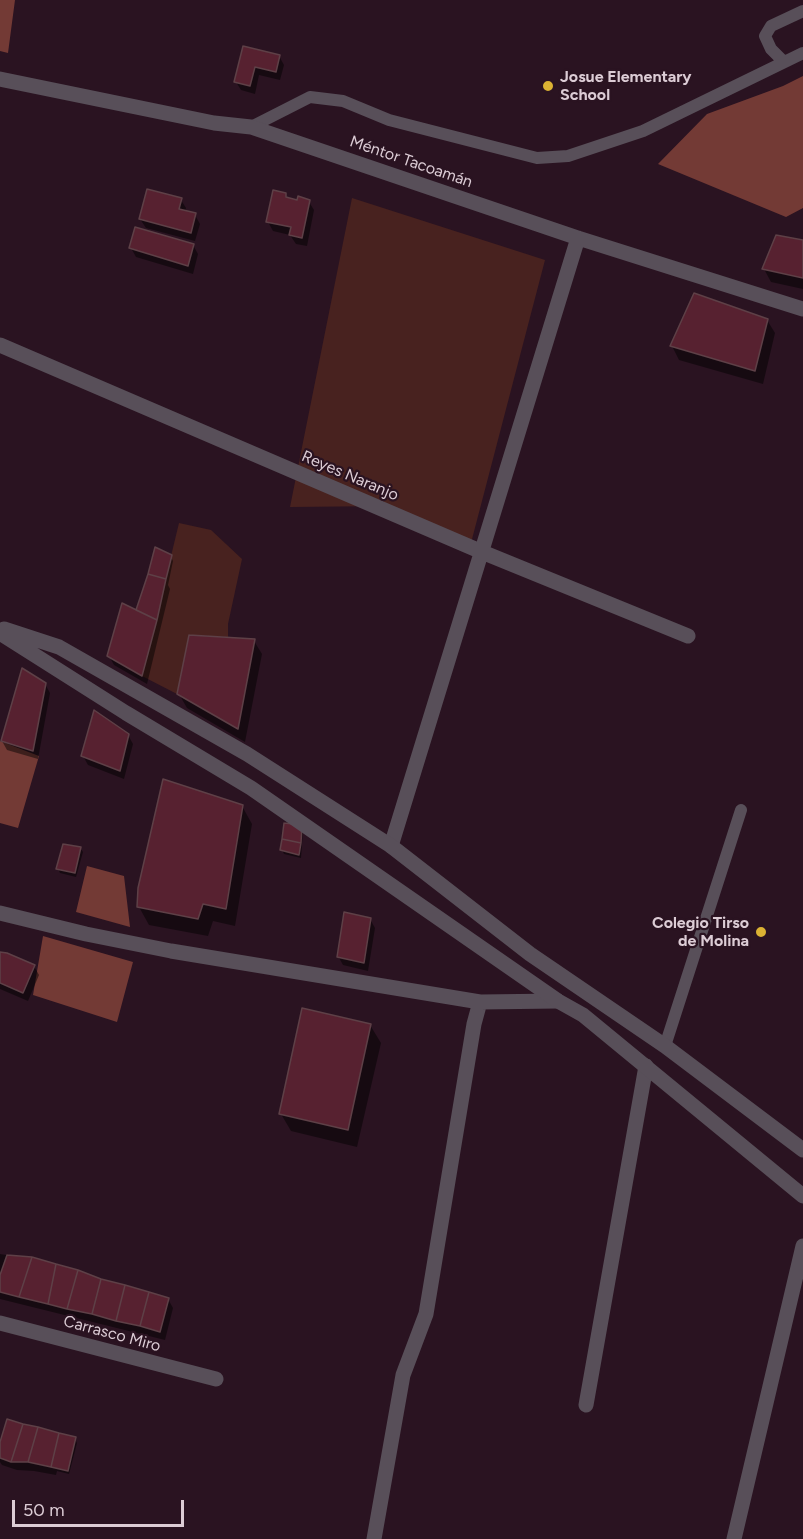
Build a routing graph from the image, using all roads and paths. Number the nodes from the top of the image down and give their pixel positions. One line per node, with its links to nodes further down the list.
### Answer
1 (803, 11): 3 (lane)
2 (803, 53): 3 (lane)
3 (783, 61): 5 (lane)
4 (0, 79): 5 (street, Méntor Tacoamán)
5 (251, 127): 6 (street, Méntor Tacoamán)
6 (578, 238): 7 (street, Méntor Tacoamán); 9 (street)
7 (803, 309)
8 (0, 345): 9 (street, Reyes Naranjo)
9 (482, 552): 12 (street, Reyes Naranjo); 14 (street)
10 (0, 628): 14 (street)
11 (0, 633): 16 (street)
12 (688, 636)
13 (741, 810): 18 (lane)
14 (391, 846): 18 (street)
15 (0, 913): 17 (street)
16 (558, 1001): 17 (street); 19 (street)
17 (480, 1002): 26 (street)
18 (665, 1046): 20 (street)
19 (646, 1066): 21 (street); 25 (street)
20 (803, 1150)
21 (803, 1196)
22 (803, 1246): 27 (street)
23 (0, 1323): 24 (street, Carrasco Miro)
24 (216, 1379)
25 (586, 1405)
26 (374, 1539)
27 (734, 1539)

